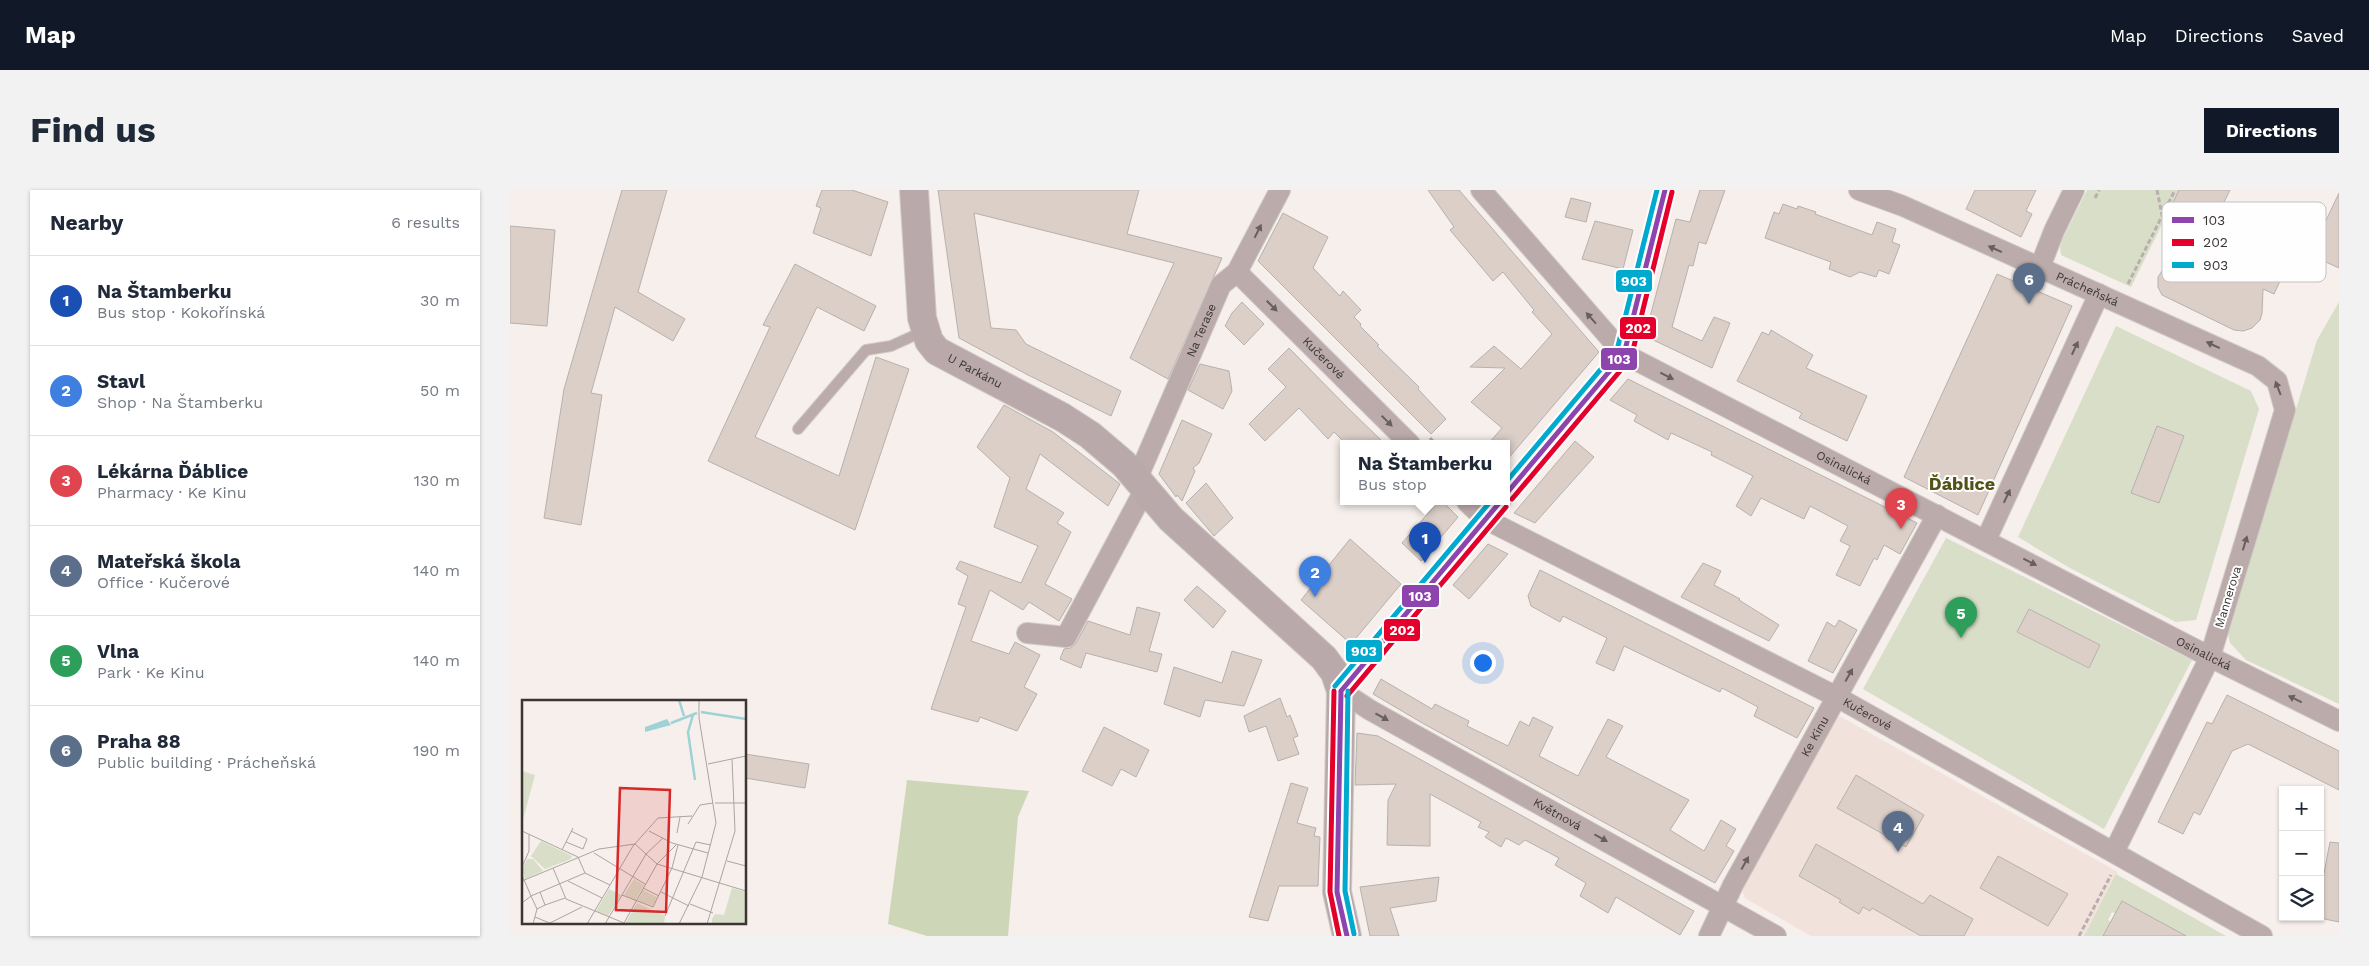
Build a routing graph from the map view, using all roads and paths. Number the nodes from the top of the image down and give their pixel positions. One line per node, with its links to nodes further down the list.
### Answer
1 (914, 190): 17 (street, U Parkánu)
2 (1280, 190): 14 (street, Na Terase, one-way to 2)
3 (1481, 190): 18 (street, Osinalická, one-way to 3)
4 (1665, 190): 18 (street)
5 (1859, 190): 13 (street, Prácheňská, one-way to 5)
6 (2074, 190): 13 (street)
7 (2100, 190): 11 (path)
8 (2157, 190): 12 (path)
9 (2175, 190): 10 (path)
10 (2169, 202)
11 (2091, 207)
12 (2162, 216): 15 (path)
13 (2040, 267): 16 (street, Prácheňská)
14 (1237, 272): 22 (street, Kučerové, one-way to 22); 24 (street, Na Terase)
15 (2125, 289)
16 (2099, 294): 19 (street, Prácheňská, one-way to 16); 30 (street, one-way to 16)
17 (924, 330): 20 (lane); 24 (street, U Parkánu)
18 (1624, 354): 25 (street); 28 (street, Osinalická, one-way to 28)
19 (2258, 366): 32 (street, Mannerova, one-way to 19)
20 (798, 429)
21 (1429, 437): 23 (path)
22 (1406, 440)
23 (1432, 440)
24 (1135, 478): 31 (street, Na Terase); 33 (street, U Parkánu)
25 (1510, 489)
26 (1470, 505): 29 (street, Kučerové)
27 (1497, 505): 29 (street)
28 (1937, 515): 30 (street, Osinalická); 34 (street, Ke Kinu, one-way to 28)
29 (1485, 519): 33 (street); 34 (street, Kučerové)
30 (1986, 540): 32 (street, Osinalická, one-way to 32)
31 (1027, 633)
32 (2210, 657): 35 (street, Osinalická, one-way to 32); 36 (street, Mannerova)
33 (1341, 691): 37 (street, Květnová, one-way to 37); 38 (street)
34 (1837, 697): 36 (street, Kučerové); 37 (street, Ke Kinu, one-way to 34)
35 (2339, 720)
36 (2114, 852): 41 (path); 42 (street, Kučerové)
37 (1724, 907): 39 (street, Ke Kinu); 40 (street, Květnová)
38 (1347, 936)
39 (1709, 936)
40 (1776, 936)
41 (2078, 936)
42 (2262, 936)

